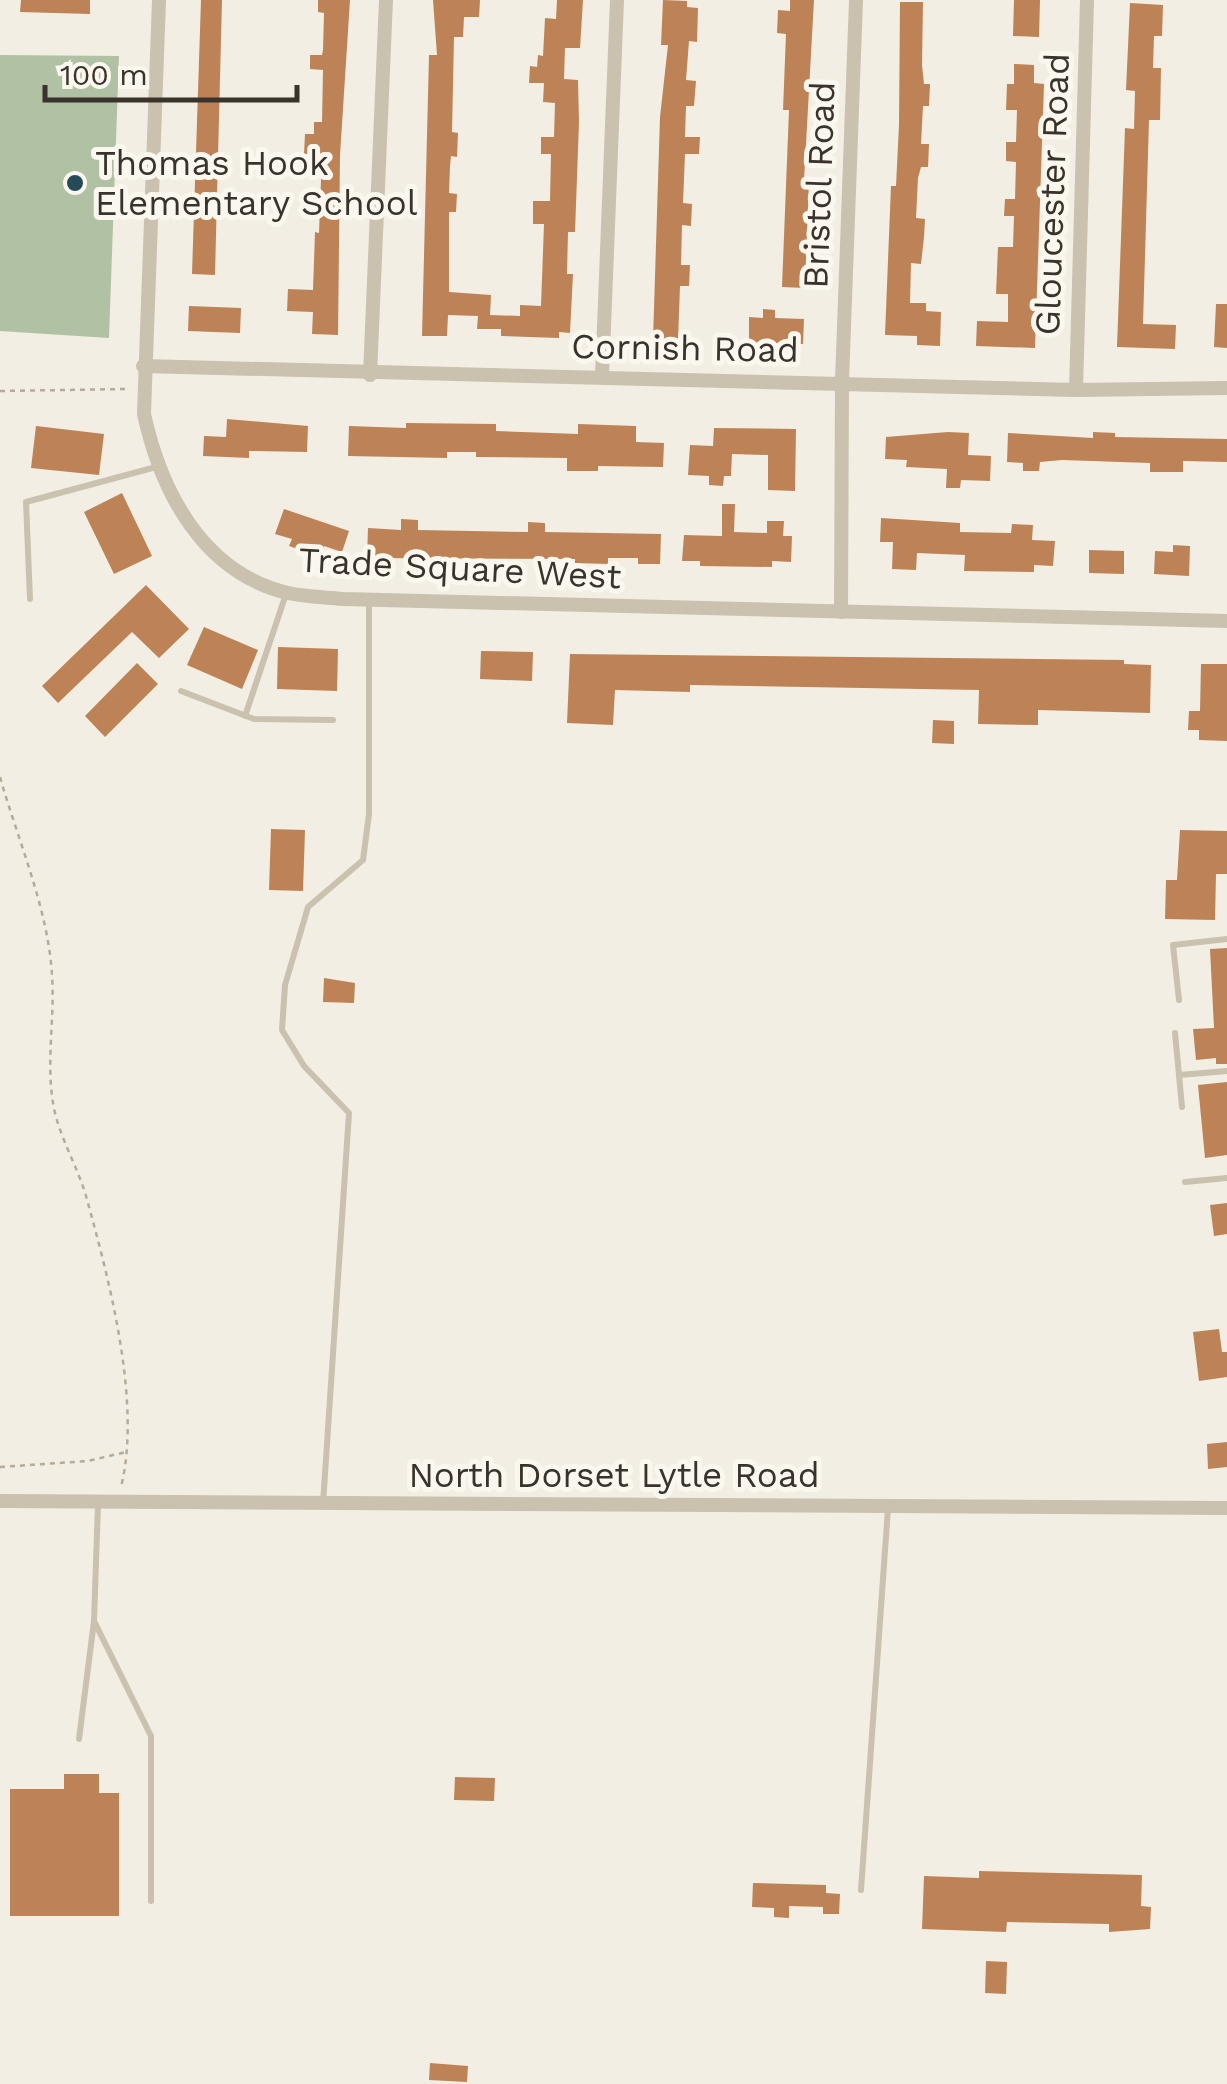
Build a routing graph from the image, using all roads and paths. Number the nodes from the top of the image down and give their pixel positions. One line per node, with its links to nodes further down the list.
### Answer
1 (159, 0): 6 (street, Trade Square West)
2 (386, 0): 7 (street)
3 (617, 0): 8 (street)
4 (856, 0): 9 (street, Bristol Road)
5 (1087, 0): 12 (street, Gloucester Road)
6 (143, 366): 7 (street, Cornish Road); 11 (street, Trade Square West)
7 (370, 375): 8 (street, Cornish Road)
8 (602, 377): 9 (street, Cornish Road)
9 (842, 381): 12 (street, Cornish Road); 18 (street, Bristol Road)
10 (1227, 388): 12 (street, Cornish Road)
11 (144, 389): 13 (path); 14 (street, Trade Square West)
12 (1076, 390)
13 (0, 391)
14 (156, 467): 15 (street, Trade Square West); 16 (lane)
15 (286, 593): 17 (street, Trade Square West); 21 (lane)
16 (30, 598)
17 (368, 600): 18 (street, Trade Square West); 37 (lane)
18 (841, 612): 19 (street, Trade Square West)
19 (1227, 620)
20 (180, 690): 21 (lane)
21 (245, 716): 22 (lane)
22 (334, 720)
23 (0, 777): 32 (path)
24 (1227, 939): 25 (lane)
25 (1179, 1000)
26 (1174, 1033): 28 (lane)
27 (1227, 1070): 28 (lane)
28 (1179, 1075): 29 (lane)
29 (1182, 1107)
30 (1227, 1178): 31 (lane)
31 (1186, 1182)
32 (128, 1452): 33 (path); 36 (path)
33 (0, 1467)
34 (0, 1501): 35 (street, North Dorset Lytle Road)
35 (98, 1502): 36 (street, North Dorset Lytle Road); 40 (lane)
36 (116, 1502): 37 (street, North Dorset Lytle Road)
37 (323, 1504): 38 (street, North Dorset Lytle Road)
38 (888, 1506): 39 (street, North Dorset Lytle Road); 42 (lane)
39 (1227, 1508)
40 (94, 1621): 41 (lane); 43 (lane)
41 (78, 1739)
42 (861, 1890)
43 (151, 1901)

